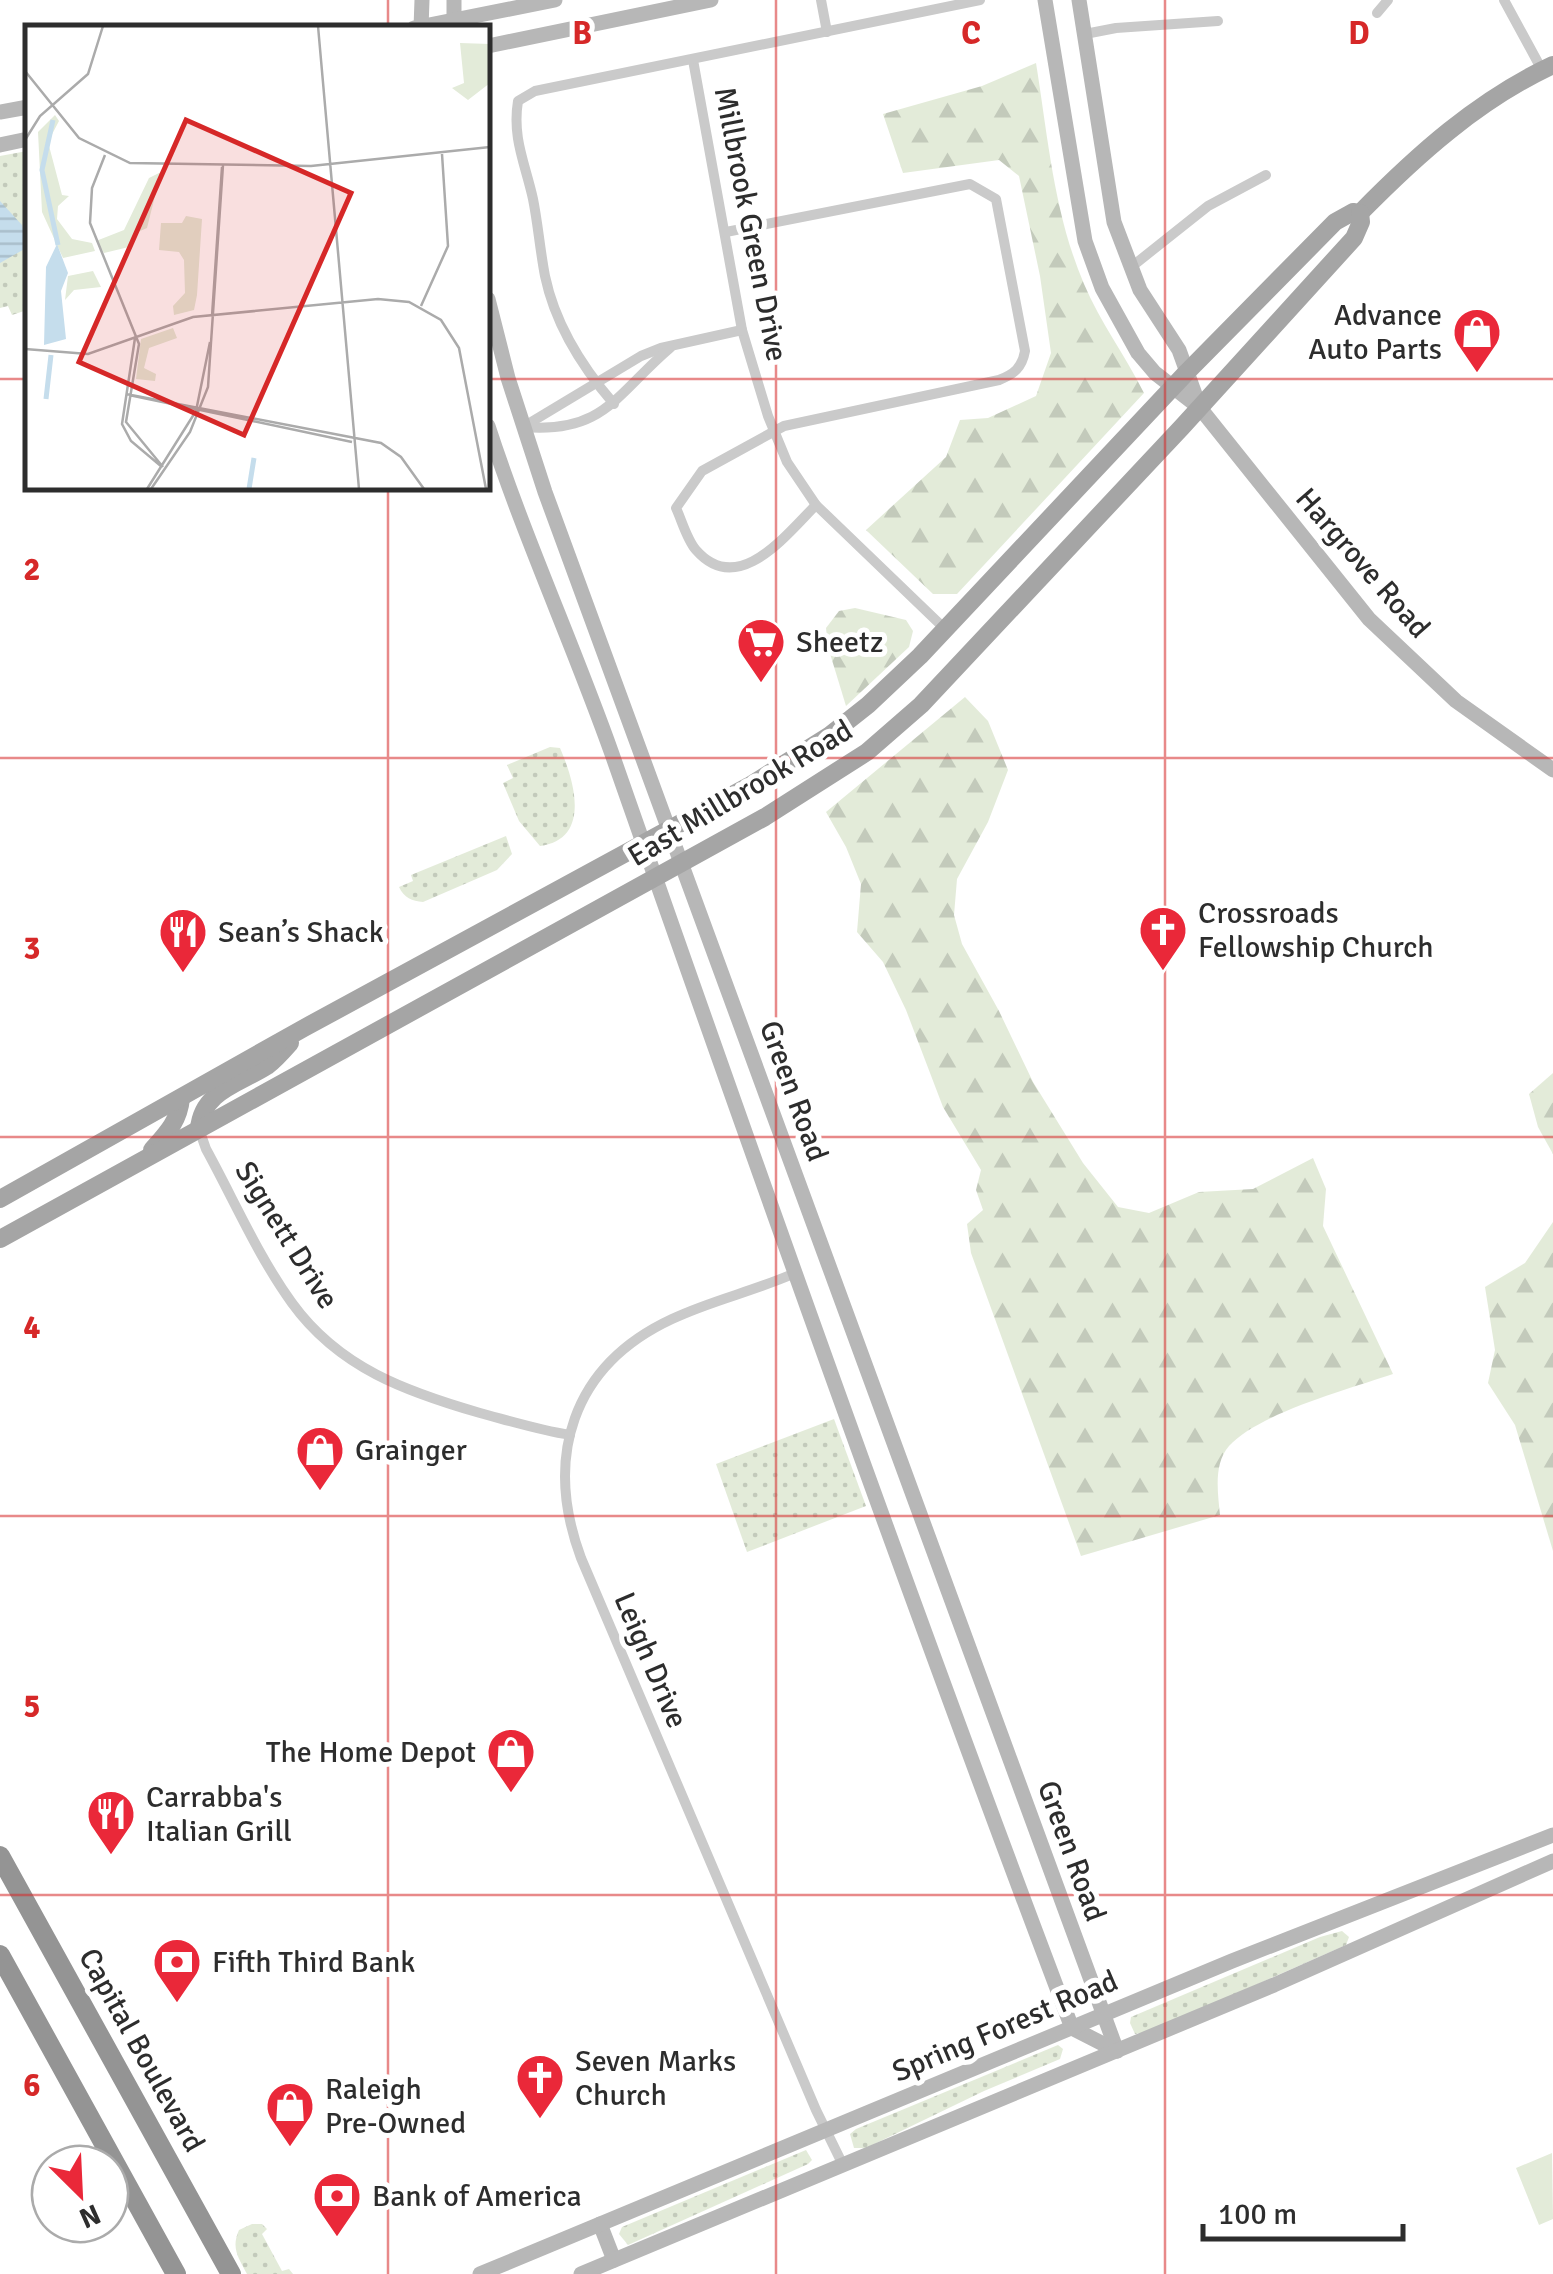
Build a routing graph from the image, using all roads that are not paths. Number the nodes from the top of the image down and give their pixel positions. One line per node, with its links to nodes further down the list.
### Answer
1 (422, 0): 14 (street)
2 (454, 0): 13 (street)
3 (554, 0): 13 (street)
4 (711, 0): 17 (street)
5 (821, 0): 15 (street)
6 (980, 0): 15 (street)
7 (1045, 0): 25 (street, Hargrove Road)
8 (1080, 0): 16 (street, Hargrove Road)
9 (1388, 0): 11 (street)
10 (1504, 0): 19 (street)
11 (1377, 13)
12 (1218, 22): 16 (street)
13 (454, 24)
14 (419, 25)
15 (827, 32): 18 (street)
16 (1084, 34): 24 (street, Hargrove Road)
17 (490, 46)
18 (693, 60): 28 (street, Millbrook Green Drive); 34 (street)
19 (1548, 68): 27 (main road, East Millbrook Road)
20 (25, 107): 21 (street)
21 (0, 112)
22 (25, 140): 23 (street)
23 (0, 145)
24 (1103, 160): 25 (street); 29 (street, Hargrove Road)
25 (1071, 168): 35 (street, Hargrove Road)
26 (1266, 176): 29 (street)
27 (1360, 213): 33 (main road, East Millbrook Road); 37 (main road, East Millbrook Road)
28 (726, 232): 31 (street, Millbrook Green Drive); 40 (street)
29 (1130, 268): 33 (street, Hargrove Road)
30 (490, 307): 38 (street, Green Road)
31 (742, 330): 32 (street); 40 (street, Millbrook Green Drive)
32 (675, 344): 34 (street); 36 (street)
33 (1187, 372): 35 (main road, East Millbrook Road); 37 (street, Hargrove Road)
34 (596, 383): 36 (street); 38 (street)
35 (1172, 387): 37 (street, Hargrove Road); 43 (main road, East Millbrook Road)
36 (614, 404): 38 (street)
37 (1200, 408): 46 (street, Hargrove Road); 49 (main road, East Millbrook Road)
38 (522, 427): 39 (street); 44 (street, Green Road)
39 (490, 430)
40 (774, 431): 42 (street, Millbrook Green Drive); 42 (street)
41 (490, 433): 45 (street, Green Road)
42 (816, 505): 43 (street, Millbrook Green Drive)
43 (945, 629): 47 (main road, East Millbrook Road)
44 (616, 684): 45 (street); 47 (street, Green Road)
45 (591, 694): 48 (street, Green Road)
46 (1553, 770)
47 (669, 830): 48 (main road, East Millbrook Road); 49 (street, Green Road)
48 (643, 843): 50 (street, Green Road); 51 (main road, East Millbrook Road)
49 (682, 863): 50 (main road, East Millbrook Road); 57 (street, Green Road)
50 (654, 878): 53 (main road, East Millbrook Road); 58 (street, Green Road)
51 (304, 1028): 52 (main road, East Millbrook Road); 53 (main road)
52 (181, 1098): 54 (main road); 55 (main road, East Millbrook Road)
53 (199, 1130): 54 (main road, East Millbrook Road); 59 (street, Signett Drive)
54 (141, 1162): 56 (main road, East Millbrook Road)
55 (0, 1199)
56 (0, 1239)
57 (826, 1258): 58 (street); 60 (street, Green Road)
58 (796, 1273): 59 (street, Leigh Drive); 61 (street, Green Road)
59 (570, 1435): 71 (street, Leigh Drive)
60 (940, 1568): 61 (street); 62 (street, Green Road)
61 (908, 1580): 63 (street, Green Road)
62 (976, 1666): 63 (street); 68 (street, Green Road)
63 (943, 1676): 69 (street, Green Road)
64 (1553, 1835): 68 (street, Spring Forest Road)
65 (0, 1856): 76 (highway, Capital Boulevard)
66 (1553, 1862): 70 (street)
67 (0, 1955): 75 (highway)
68 (1102, 2014): 69 (street, Spring Forest Road); 70 (street, Green Road)
69 (1072, 2028): 70 (street); 71 (street, Spring Forest Road)
70 (1116, 2051): 72 (street)
71 (826, 2130): 72 (street, Leigh Drive); 73 (street, Spring Forest Road)
72 (842, 2165): 74 (street)
73 (600, 2224): 74 (street); 77 (street, Spring Forest Road)
74 (614, 2260): 78 (street)
75 (176, 2274)
76 (231, 2274)
77 (480, 2274)
78 (581, 2274)

